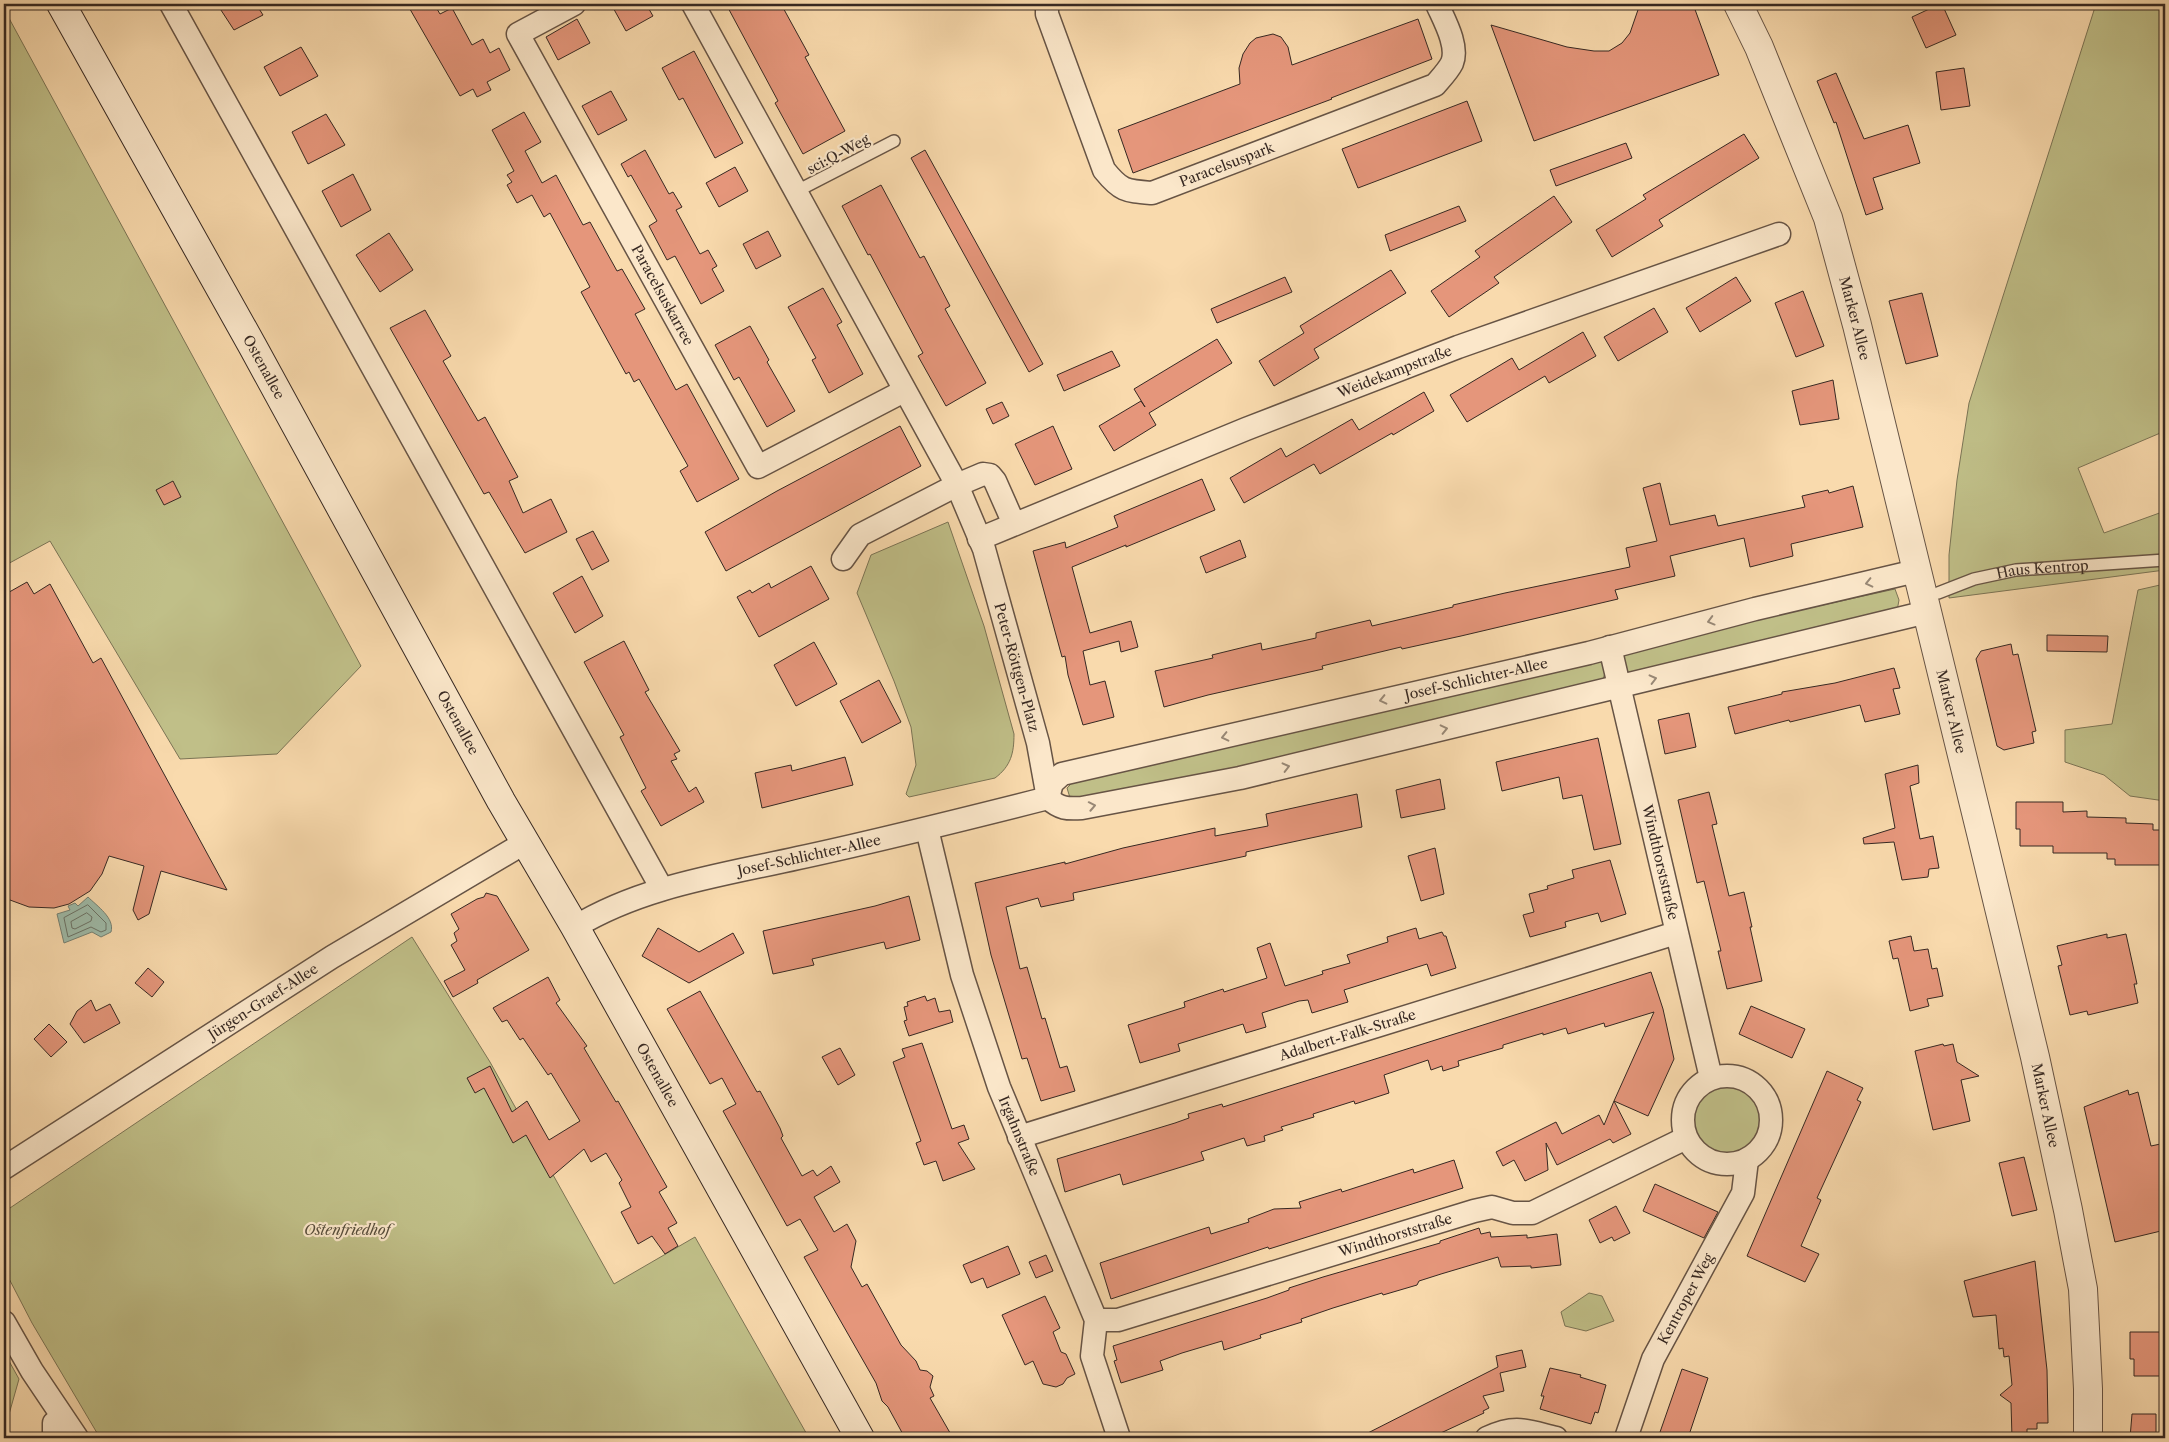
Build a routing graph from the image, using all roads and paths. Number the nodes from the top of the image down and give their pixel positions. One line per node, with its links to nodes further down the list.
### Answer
1 (61, 4): 22 (main road, Ostenallee)
2 (171, 4): 23 (street)
3 (574, 4): 11 (street, Paracelsuskarree)
4 (692, 4): 9 (street)
5 (1047, 4): 6 (street, Paracelsuspark)
6 (1437, 4)
7 (1738, 4): 17 (main road, Marker Allee)
8 (894, 141): 9 (lane, sci:Q-Weg)
9 (795, 192): 11 (street)
10 (1779, 234): 13 (street, Weidekampstraße)
11 (904, 391): 12 (street)
12 (953, 478): 13 (street); 14 (street, Peter-Röttgen-Platz); 15 (street)
13 (1014, 524): 14 (street)
14 (979, 539): 20 (street, Peter-Röttgen-Platz)
15 (843, 559)
16 (2165, 560): 17 (lane, Haus Kentrop)
17 (1926, 593): 18 (street, Josef-Schlichter-Allee, one-way to 18); 19 (street, one-way to 17); 41 (main road, Marker Allee)
18 (1610, 647): 19 (street, Windthorststraße); 20 (street, Josef-Schlichter-Allee, one-way to 20)
19 (1619, 687): 20 (street, one-way to 19); 25 (street, Windthorststraße)
20 (1048, 798): 21 (street, Josef-Schlichter-Allee)
21 (927, 829): 23 (street, Josef-Schlichter-Allee); 27 (street, Irgahnstraße)
22 (526, 842): 24 (main road, Ostenallee); 30 (street, Jürgen-Graef-Allee)
23 (662, 889): 24 (street, Josef-Schlichter-Allee)
24 (575, 927): 36 (main road, Ostenallee)
25 (1676, 933): 26 (street, Windthorststraße); 27 (street, Adalbert-Falk-Straße)
26 (1712, 1078): 28 (street); 29 (street)
27 (1019, 1137): 31 (street, Irgahnstraße)
28 (1686, 1138): 29 (street); 31 (street, Windthorststraße)
29 (1747, 1160): 40 (street, Kentroper Weg)
30 (4, 1168)
31 (1096, 1320): 37 (street, Irgahnstraße)
32 (4, 1322): 33 (street)
33 (62, 1417): 34 (street); 35 (street)
34 (54, 1438)
35 (77, 1438)
36 (860, 1438)
37 (1119, 1438)
38 (1488, 1438): 39 (street)
39 (1556, 1438)
40 (1626, 1438)
41 (2088, 1438)

